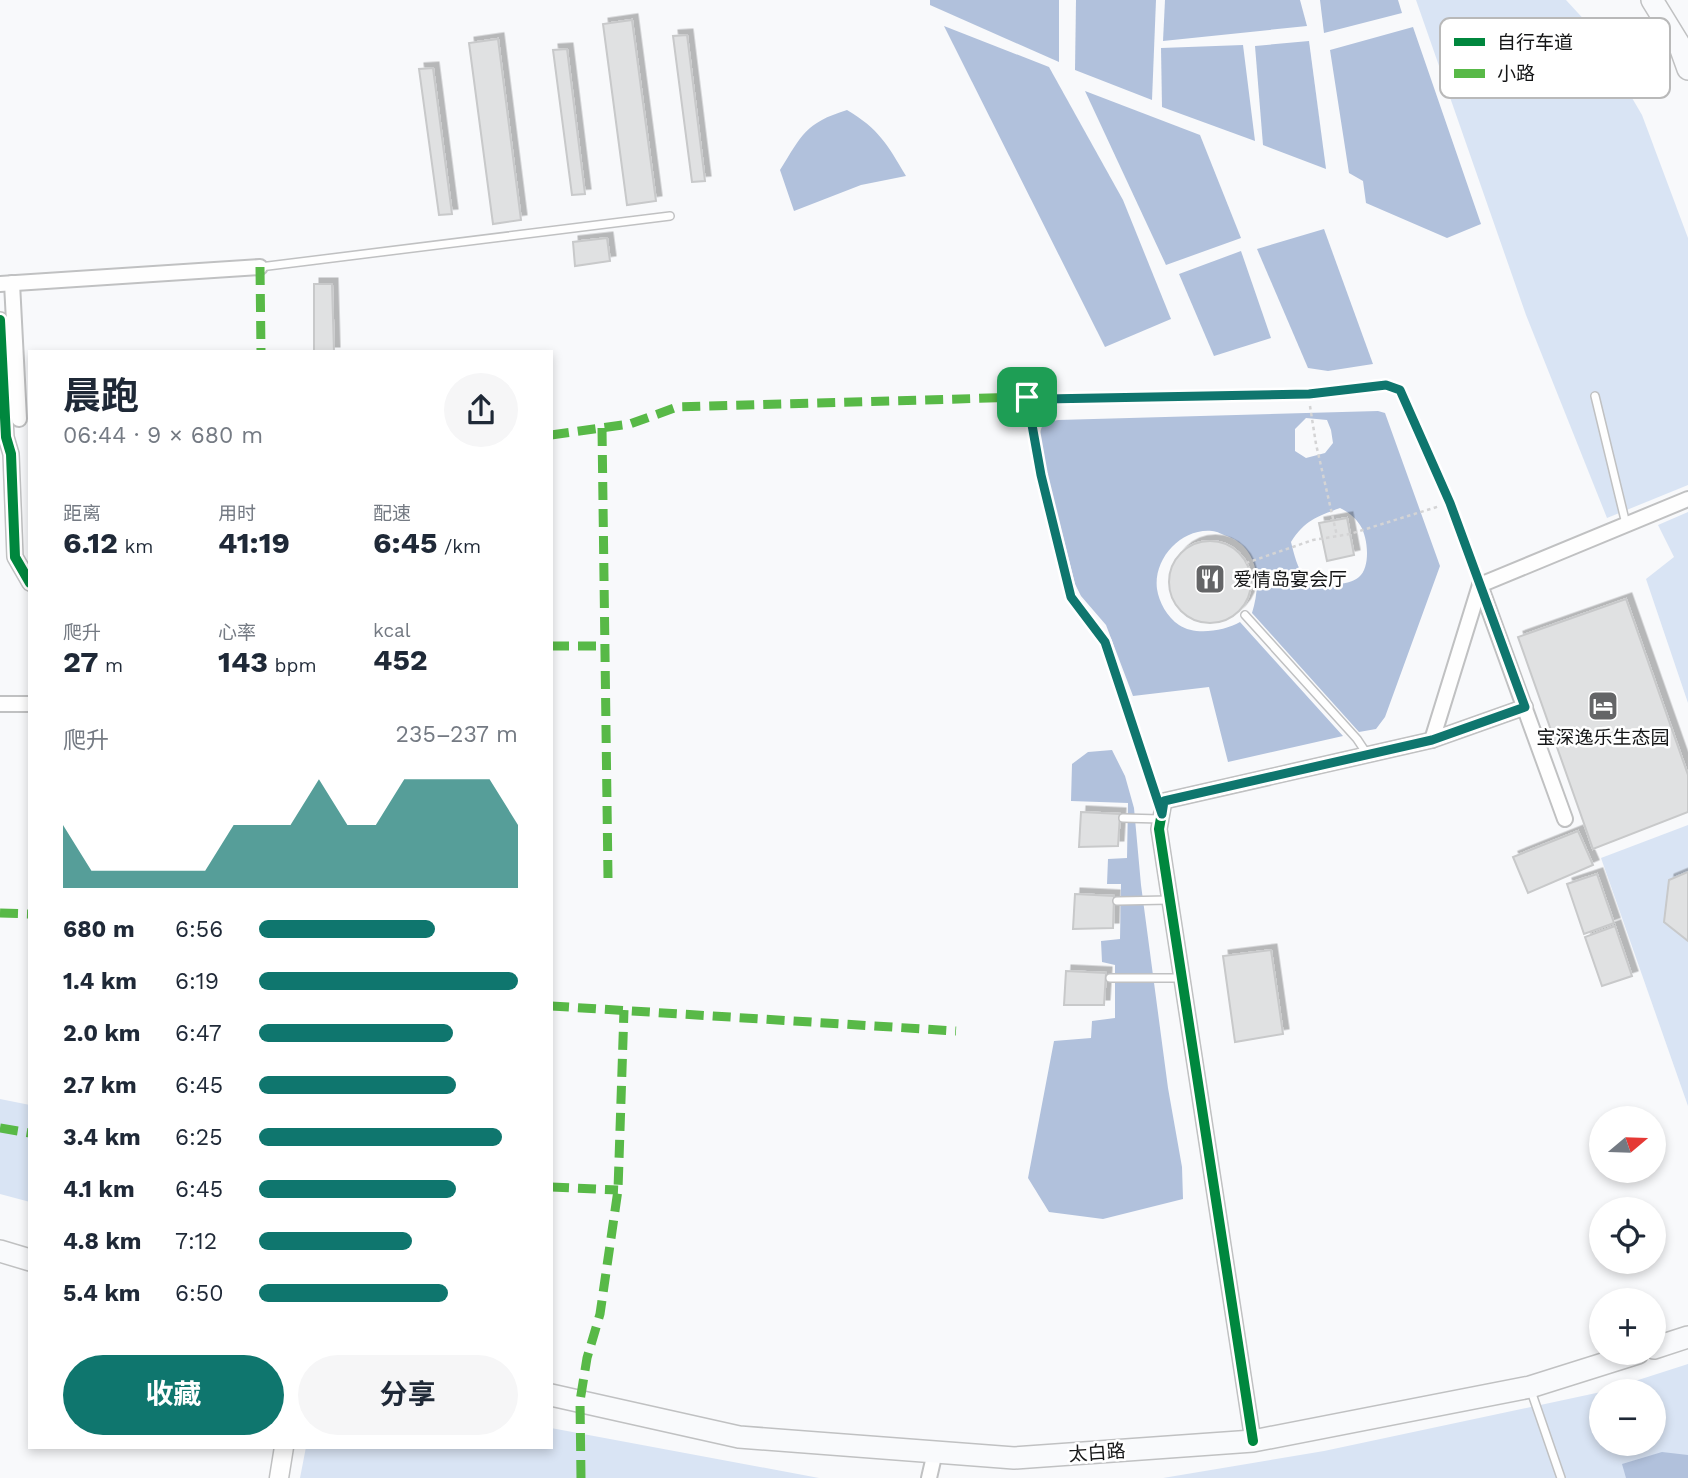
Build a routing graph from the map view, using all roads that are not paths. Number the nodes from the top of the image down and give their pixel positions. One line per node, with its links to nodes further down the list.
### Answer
1 (1652, 0): 2 (main road)
2 (1663, 18)
3 (1670, 29): 4 (main road)
4 (1688, 69)
5 (670, 216): 6 (lane)
6 (260, 267): 7 (street)
7 (6, 284): 10 (street)
8 (0, 320): 13 (street)
9 (1595, 397): 12 (lane)
10 (19, 419)
11 (1688, 499): 12 (street)
12 (1626, 524): 14 (street)
13 (28, 580)
14 (1480, 585): 18 (street); 19 (street); 21 (lane)
15 (1245, 615): 20 (lane)
16 (0, 704): 17 (street)
17 (28, 704)
18 (1525, 707): 19 (street); 23 (street)
19 (1432, 740): 20 (street)
20 (1368, 755): 21 (street)
21 (1161, 817): 22 (lane); 24 (street)
22 (1123, 818)
23 (1565, 819)
24 (1170, 900): 25 (lane); 27 (street)
25 (1117, 901)
26 (1110, 978): 27 (lane)
27 (1182, 978): 35 (street)
28 (0, 1251): 29 (main road)
29 (28, 1259)
30 (1688, 1337): 31 (main road)
31 (1666, 1344)
32 (1600, 1365): 33 (main road, 太白路)
33 (1530, 1387): 35 (main road, 太白路); 40 (lane)
34 (553, 1395): 37 (main road, 太白路)
35 (1253, 1441): 37 (main road, 太白路)
36 (284, 1449): 38 (street)
37 (935, 1452): 39 (street)
38 (279, 1478)
39 (929, 1478)
40 (1561, 1478)

